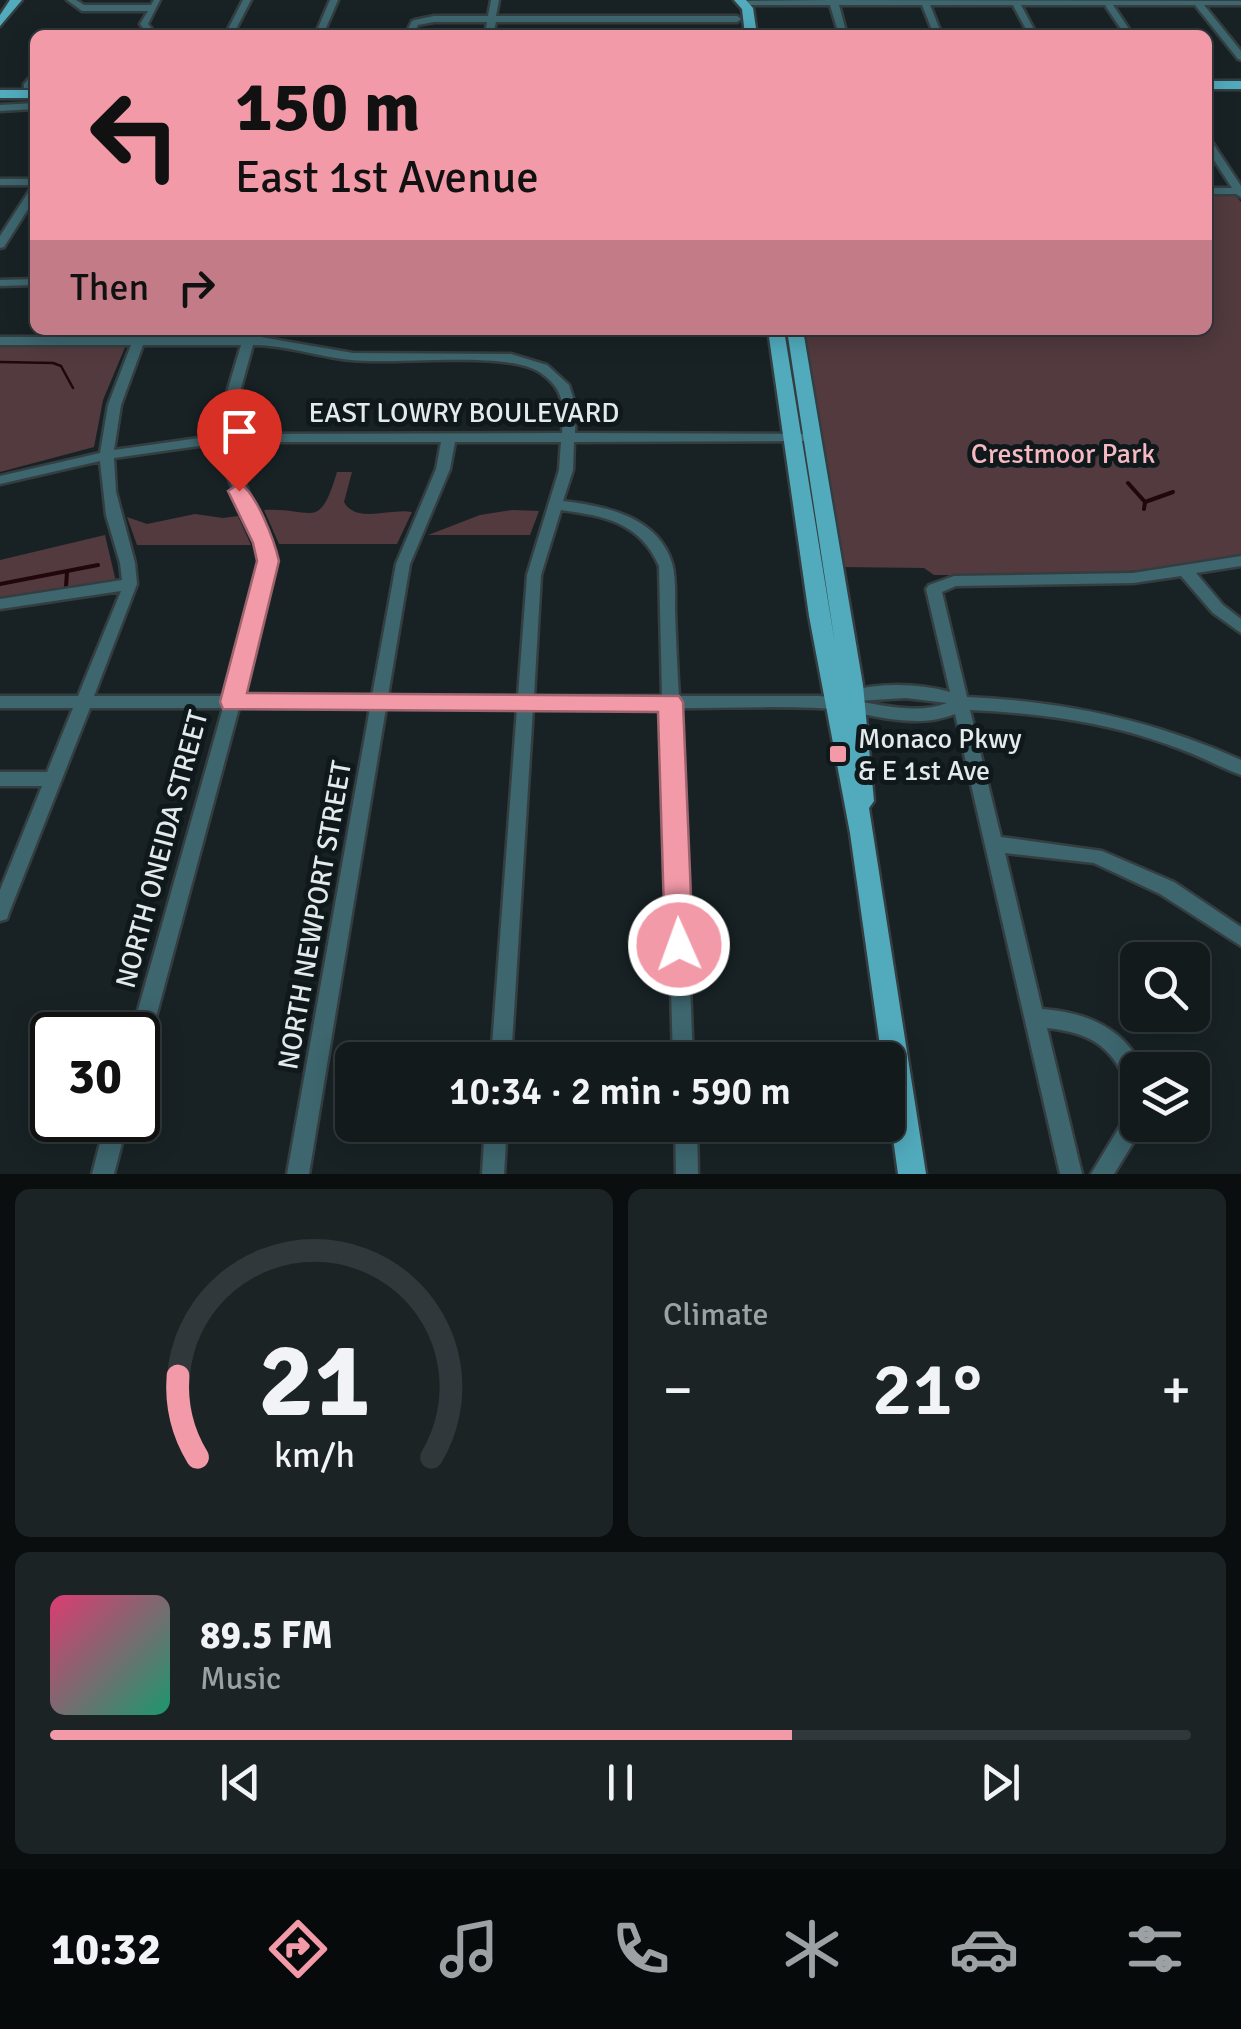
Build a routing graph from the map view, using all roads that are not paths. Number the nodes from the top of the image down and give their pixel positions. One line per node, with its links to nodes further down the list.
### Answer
1 (71, 0): 13 (street)
2 (246, 0): 20 (street)
3 (334, 0): 21 (street)
4 (496, 0): 15 (street)
5 (15, 1): 14 (main road); 18 (main road)
6 (1015, 1): 7 (street); 11 (street); 29 (street)
7 (1106, 1): 8 (street); 30 (street)
8 (1196, 1): 12 (street); 31 (street)
9 (741, 2): 10 (street); 17 (main road); 26 (main road)
10 (834, 2): 11 (street); 27 (street)
11 (924, 2): 28 (street)
12 (1241, 2)
13 (156, 4): 19 (street)
14 (0, 13)
15 (492, 18): 16 (street); 22 (street); 23 (street)
16 (606, 18): 17 (street); 24 (street)
17 (737, 18): 25 (main road)
18 (0, 23)
19 (149, 30)
20 (231, 30)
21 (321, 30)
22 (411, 30)
23 (491, 30)
24 (606, 30)
25 (739, 30)
26 (751, 30)
27 (842, 30)
28 (936, 30)
29 (1030, 30)
30 (1126, 30)
31 (1241, 57)
32 (30, 85): 35 (main road)
33 (1212, 85): 34 (main road)
34 (1241, 85)
35 (0, 90)
36 (1212, 94): 37 (main road)
37 (1241, 94)
38 (30, 106): 39 (street)
39 (0, 108)
40 (1212, 150): 44 (street)
41 (0, 182): 42 (street)
42 (30, 182)
43 (1212, 191): 44 (street)
44 (1240, 192)
45 (30, 198): 46 (street)
46 (0, 245)
47 (30, 282): 48 (street)
48 (0, 283)
49 (777, 335): 58 (main road)
50 (790, 335): 55 (main road)
51 (796, 335): 55 (main road)
52 (0, 341): 53 (street)
53 (138, 341): 54 (street); 61 (street)
54 (248, 341): 57 (street); 60 (street, NORTH ONEIDA STREET)
55 (798, 350): 59 (main road)
56 (449, 436): 57 (street, EAST LOWRY BOULEVARD); 60 (street, EAST LOWRY BOULEVARD); 72 (street, NORTH NEWPORT STREET)
57 (568, 437): 58 (street, EAST LOWRY BOULEVARD); 63 (street)
58 (790, 437): 59 (street, EAST LOWRY BOULEVARD); 75 (main road)
59 (812, 437): 75 (main road)
60 (227, 438): 61 (street, EAST LOWRY BOULEVARD); 71 (street, NORTH ONEIDA STREET)
61 (105, 455): 62 (street, EAST LOWRY BOULEVARD); 66 (street)
62 (0, 480)
63 (554, 505): 73 (street); 74 (street)
64 (1241, 560): 65 (street)
65 (1186, 572): 68 (street); 76 (street)
66 (130, 584): 67 (street); 70 (street)
67 (0, 604)
68 (1241, 627)
69 (0, 702): 70 (street)
70 (86, 702): 71 (street); 79 (street)
71 (232, 702): 72 (street); 83 (street, NORTH ONEIDA STREET)
72 (378, 702): 73 (street); 93 (street, NORTH NEWPORT STREET)
73 (524, 702): 74 (street); 85 (street)
74 (670, 702): 75 (street); 86 (street)
75 (848, 702): 76 (street); 96 (main road)
76 (961, 703): 77 (street); 80 (street)
77 (1241, 768)
78 (0, 779): 79 (street)
79 (50, 779): 81 (street)
80 (994, 844): 82 (street); 84 (street)
81 (0, 913)
82 (1241, 937)
83 (148, 1012)
84 (1033, 1018): 87 (street); 97 (street)
85 (502, 1042)
86 (682, 1042)
87 (1120, 1052)
88 (112, 1142): 92 (street)
89 (495, 1142): 94 (street)
90 (686, 1142): 95 (street)
91 (1122, 1142): 98 (street)
92 (103, 1174)
93 (298, 1174)
94 (493, 1174)
95 (687, 1174)
96 (912, 1174)
97 (1071, 1174)
98 (1102, 1174)

